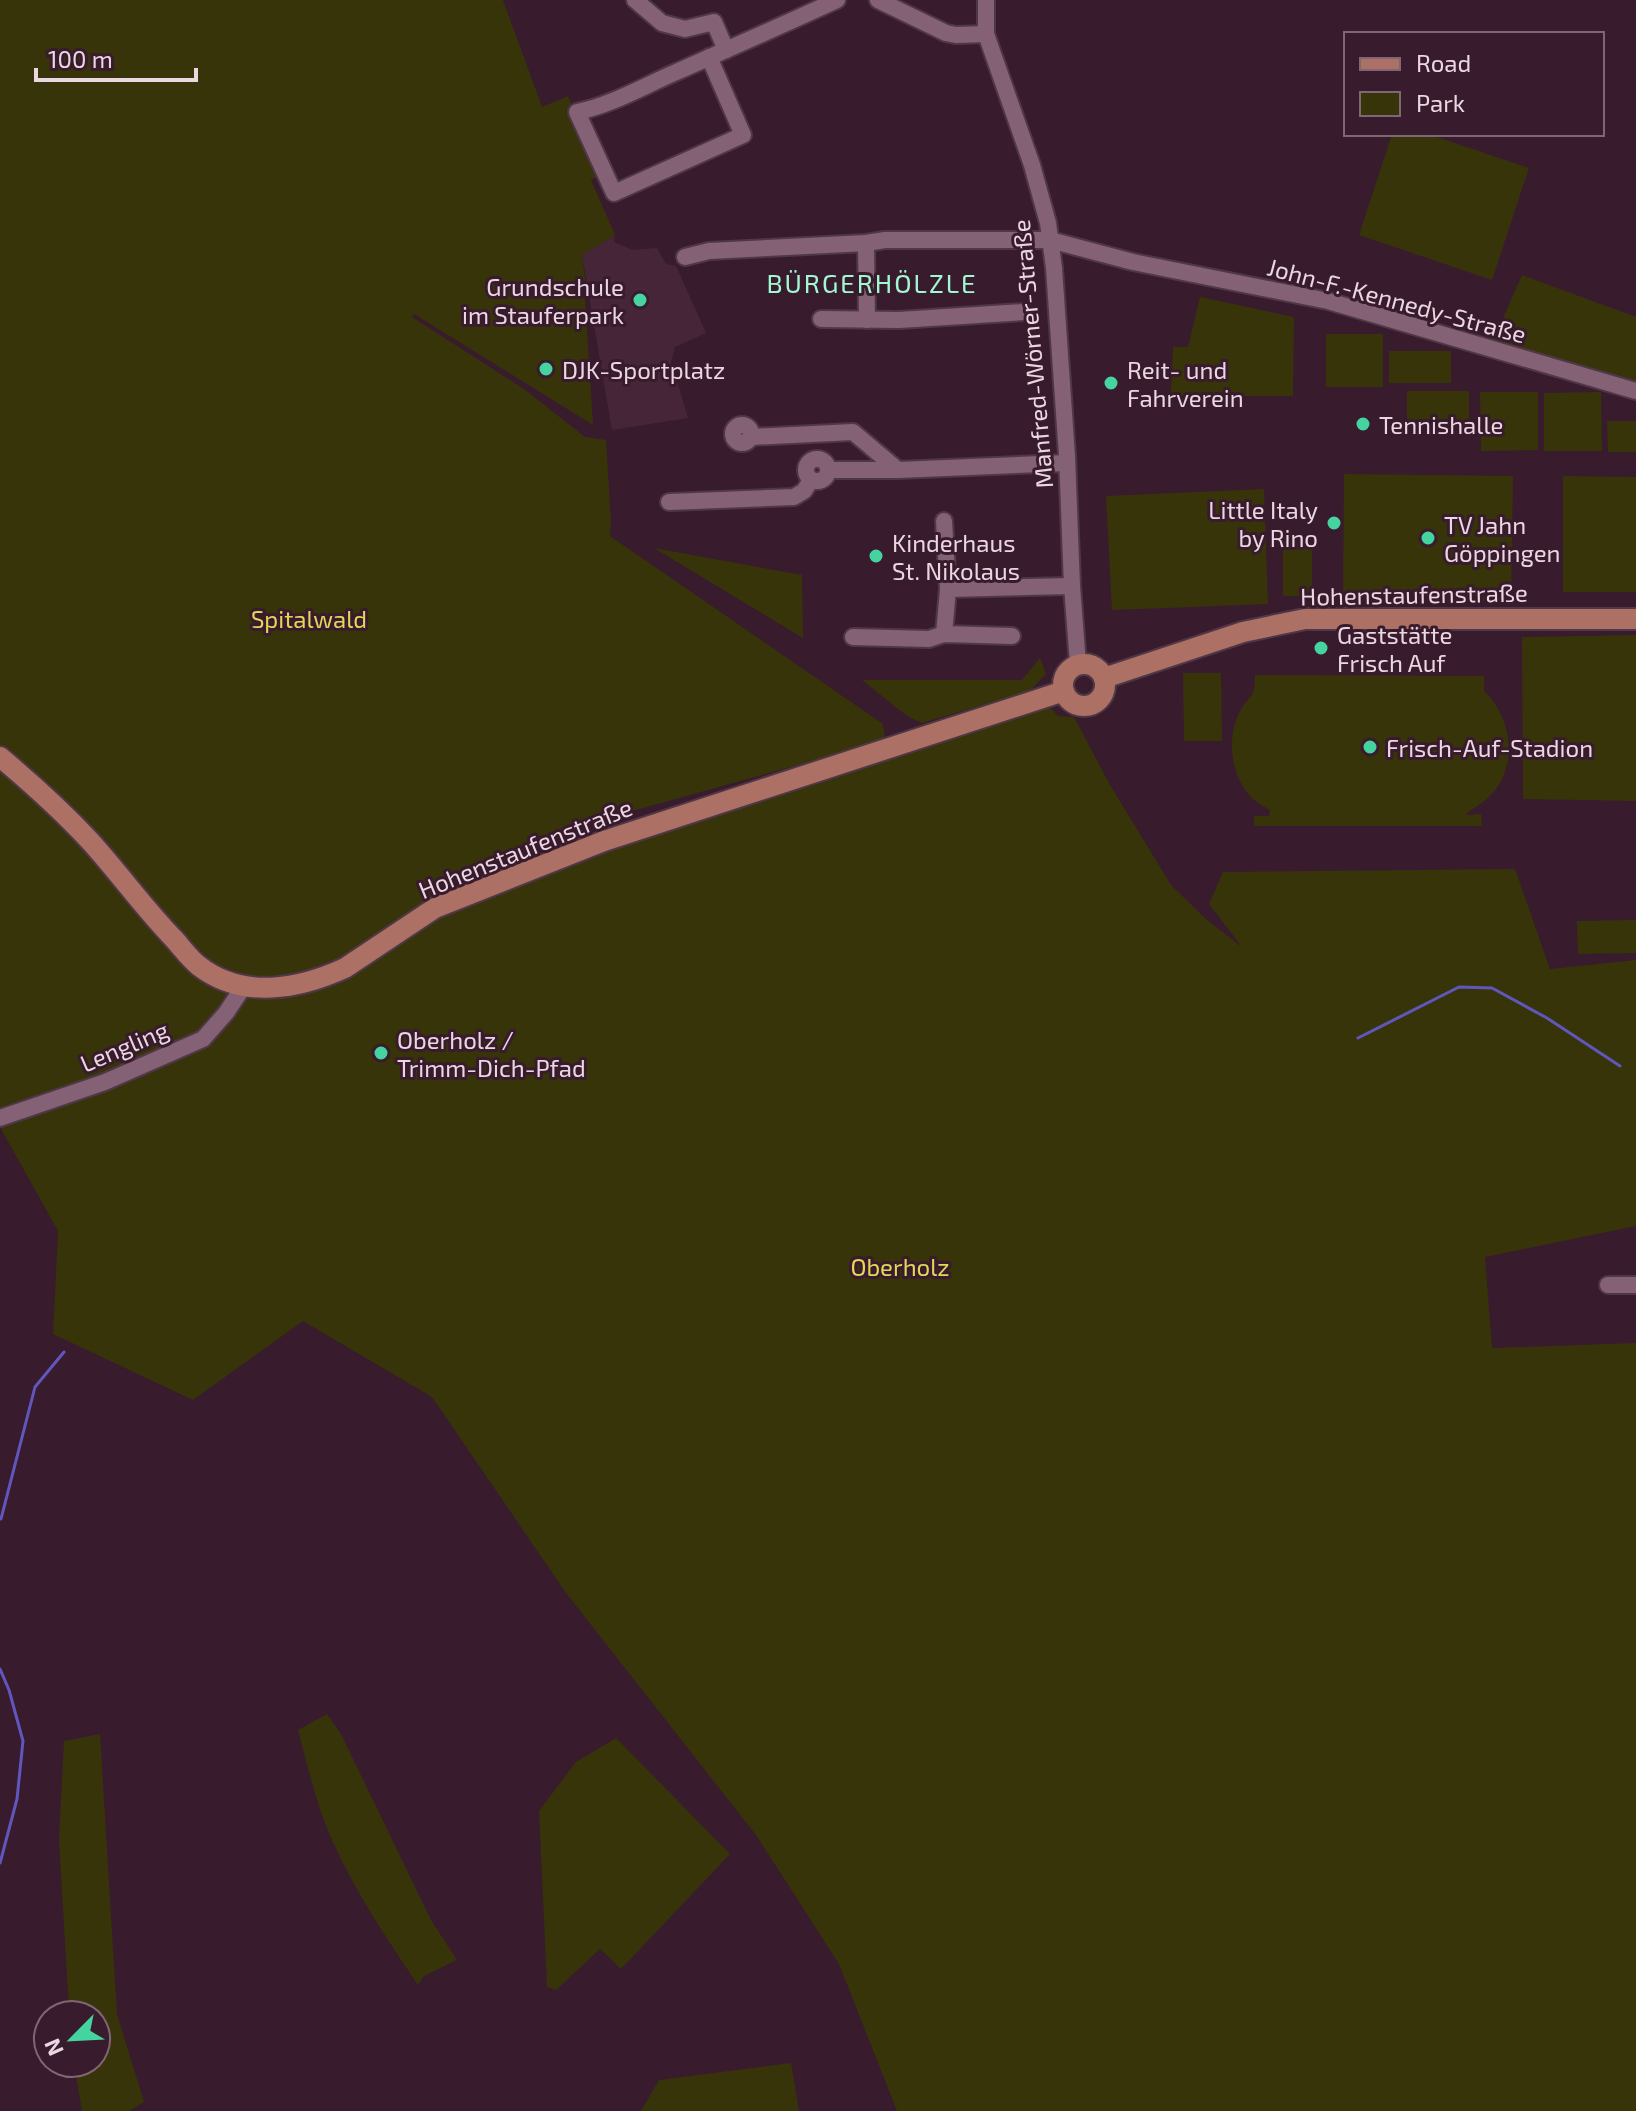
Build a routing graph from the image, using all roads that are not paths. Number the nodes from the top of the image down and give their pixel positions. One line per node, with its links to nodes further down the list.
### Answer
1 (635, 0): 6 (street)
2 (837, 0): 6 (street)
3 (878, 0): 5 (street)
4 (986, 0): 5 (street, Manfred-Wörner-Straße)
5 (986, 34): 8 (street, Manfred-Wörner-Straße)
6 (726, 50): 7 (street)
7 (709, 57): 7 (street)
8 (1050, 240): 9 (street, John-F.-Kennedy-Straße); 14 (street, John-F.-Kennedy-Straße); 16 (street, Manfred-Wörner-Straße)
9 (866, 243): 10 (street, John-F.-Kennedy-Straße); 13 (street)
10 (685, 257)
11 (1024, 312): 13 (street)
12 (821, 319): 13 (street)
13 (867, 320)
14 (1636, 391)
15 (750, 437): 17 (street)
16 (1067, 463): 17 (street); 20 (street, Manfred-Wörner-Straße)
17 (898, 470): 18 (street)
18 (669, 502)
19 (944, 521): 21 (street)
20 (1072, 586): 21 (street); 26 (street, Manfred-Wörner-Straße)
21 (948, 589): 23 (street)
22 (1636, 619): 27 (main road, Hohenstaufenstraße)
23 (944, 634): 24 (street); 25 (street)
24 (1012, 636)
25 (853, 637)
26 (1078, 664): 27 (main road); 28 (main road)
27 (1104, 678): 28 (main road)
28 (1064, 691): 30 (main road, Hohenstaufenstraße)
29 (0, 757): 30 (main road, Hohenstaufenstraße)
30 (244, 986): 31 (street, Lengling)
31 (0, 1118)
32 (1608, 1285): 33 (street)
33 (1636, 1285)

